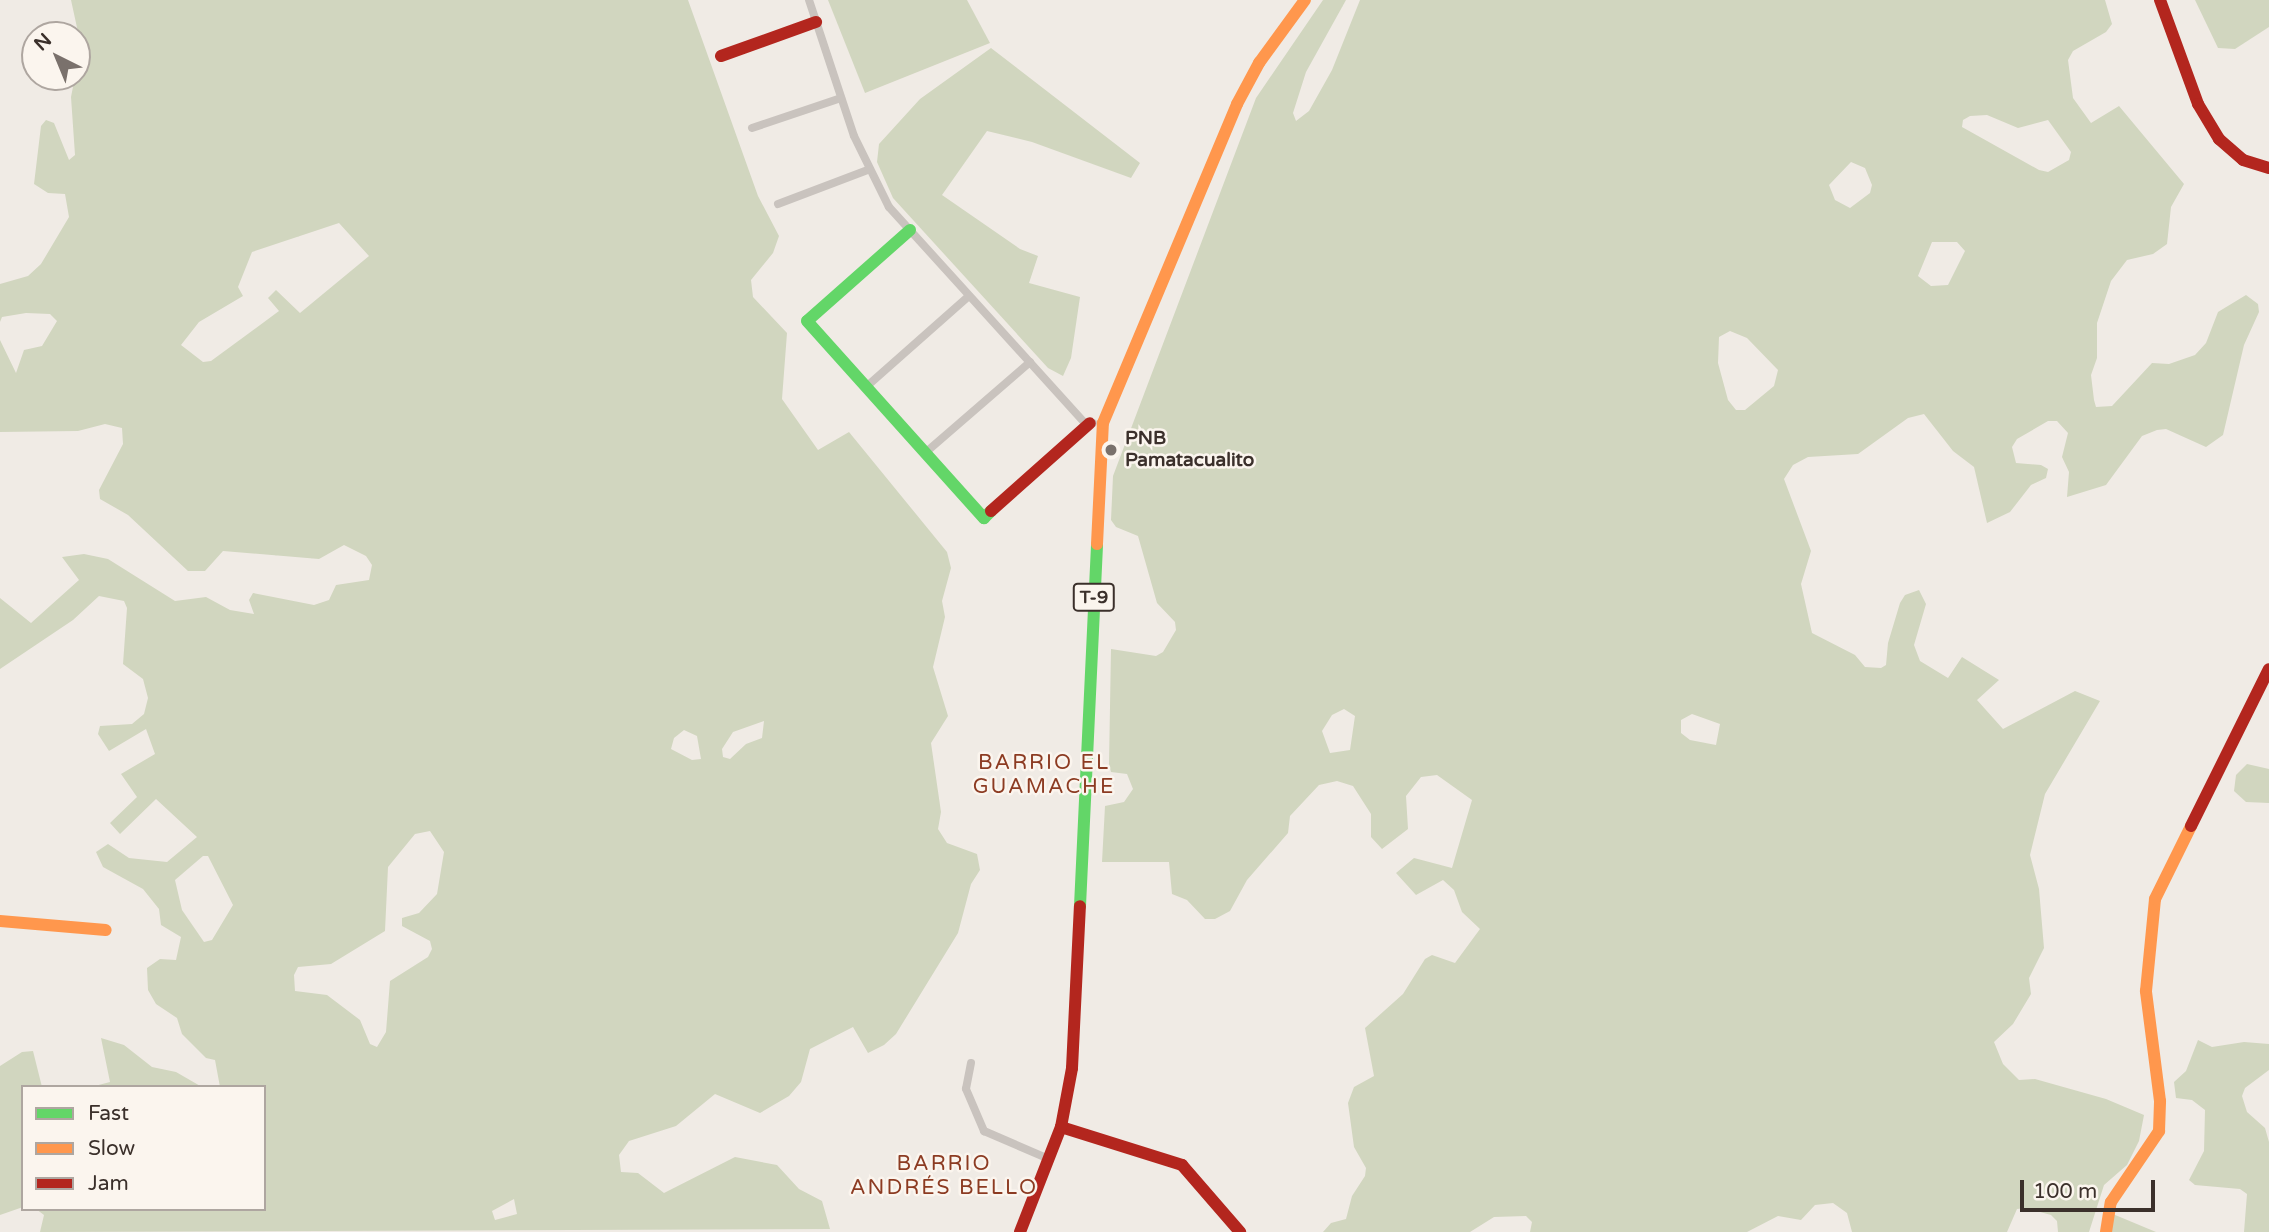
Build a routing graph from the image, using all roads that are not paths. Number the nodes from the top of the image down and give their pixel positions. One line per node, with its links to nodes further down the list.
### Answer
1 (809, 0): 4 (street)
2 (1305, 0): 15 (main road, T-9)
3 (2160, 0): 8 (main road)
4 (816, 22): 5 (main road); 6 (street)
5 (721, 56)
6 (841, 98): 7 (street); 9 (street)
7 (752, 128)
8 (2269, 168)
9 (870, 169): 10 (street); 11 (street)
10 (778, 204)
11 (909, 230): 12 (street); 14 (main road)
12 (969, 296): 13 (street); 14 (street)
13 (1030, 362): 15 (street); 16 (street)
14 (866, 387): 16 (main road)
15 (1097, 423): 16 (main road); 21 (main road, T-9)
16 (925, 453)
17 (2269, 668): 25 (main road)
18 (0, 921): 19 (main road)
19 (106, 930)
20 (971, 1063): 22 (street)
21 (1061, 1127): 22 (main road, T-9); 24 (main road)
22 (1049, 1159): 23 (main road, T-9)
23 (1020, 1232)
24 (1240, 1232)
25 (2106, 1232)

